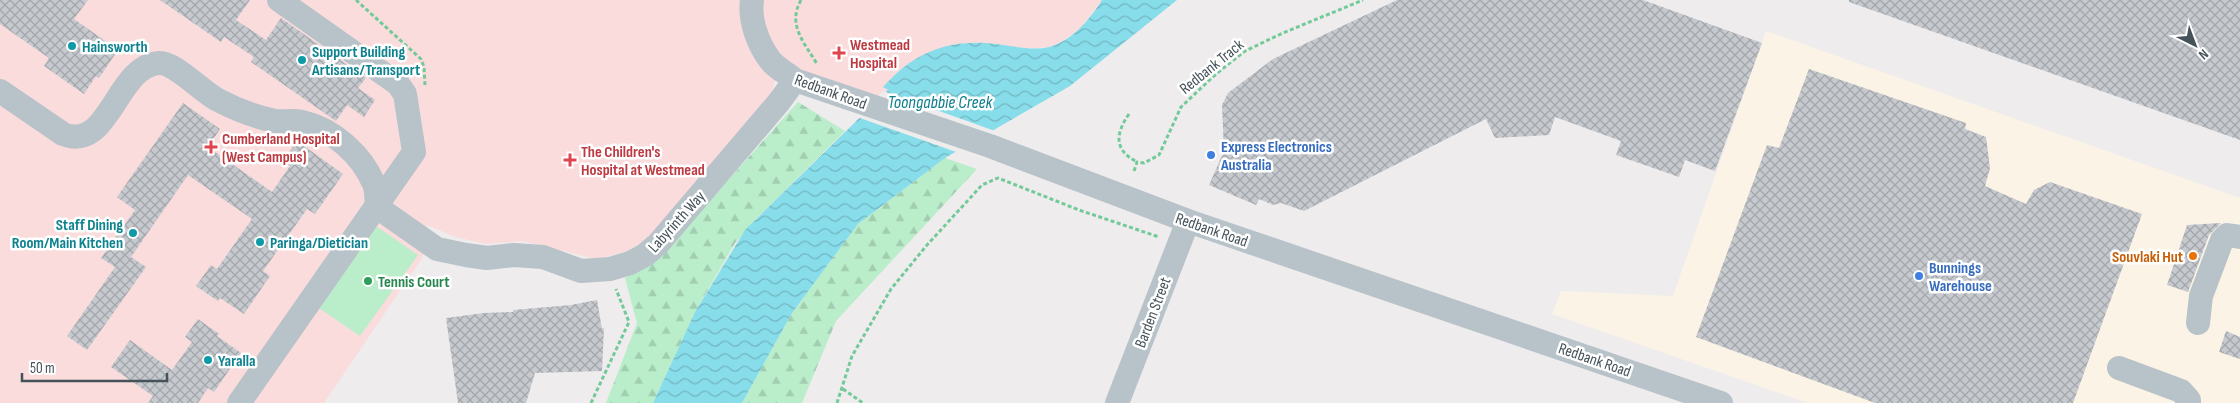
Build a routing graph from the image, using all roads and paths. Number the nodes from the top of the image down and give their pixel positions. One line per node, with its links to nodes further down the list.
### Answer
1 (279, 0): 13 (street)
2 (356, 0): 6 (path)
3 (752, 0): 8 (street, Redbank Road)
4 (801, 0): 7 (path)
5 (1364, 0): 11 (path, Redbank Track)
6 (419, 57)
7 (817, 70)
8 (795, 80): 14 (street, Redbank Road); 17 (street, Labyrinth Way)
9 (0, 91): 13 (street)
10 (1129, 114): 11 (path)
11 (1137, 162): 12 (path)
12 (1134, 171)
13 (377, 207): 17 (street, Labyrinth Way); 21 (street)
14 (1188, 221): 25 (street, Barden Street); 26 (street, Redbank Road)
15 (2240, 237): 18 (street)
16 (1162, 238): 20 (path)
17 (610, 269): 22 (path)
18 (2198, 324)
19 (2119, 368): 27 (street)
20 (843, 388): 23 (path); 24 (path)
21 (239, 403)
22 (591, 403)
23 (837, 403)
24 (863, 403)
25 (1117, 403)
26 (1721, 403)
27 (2189, 403)

